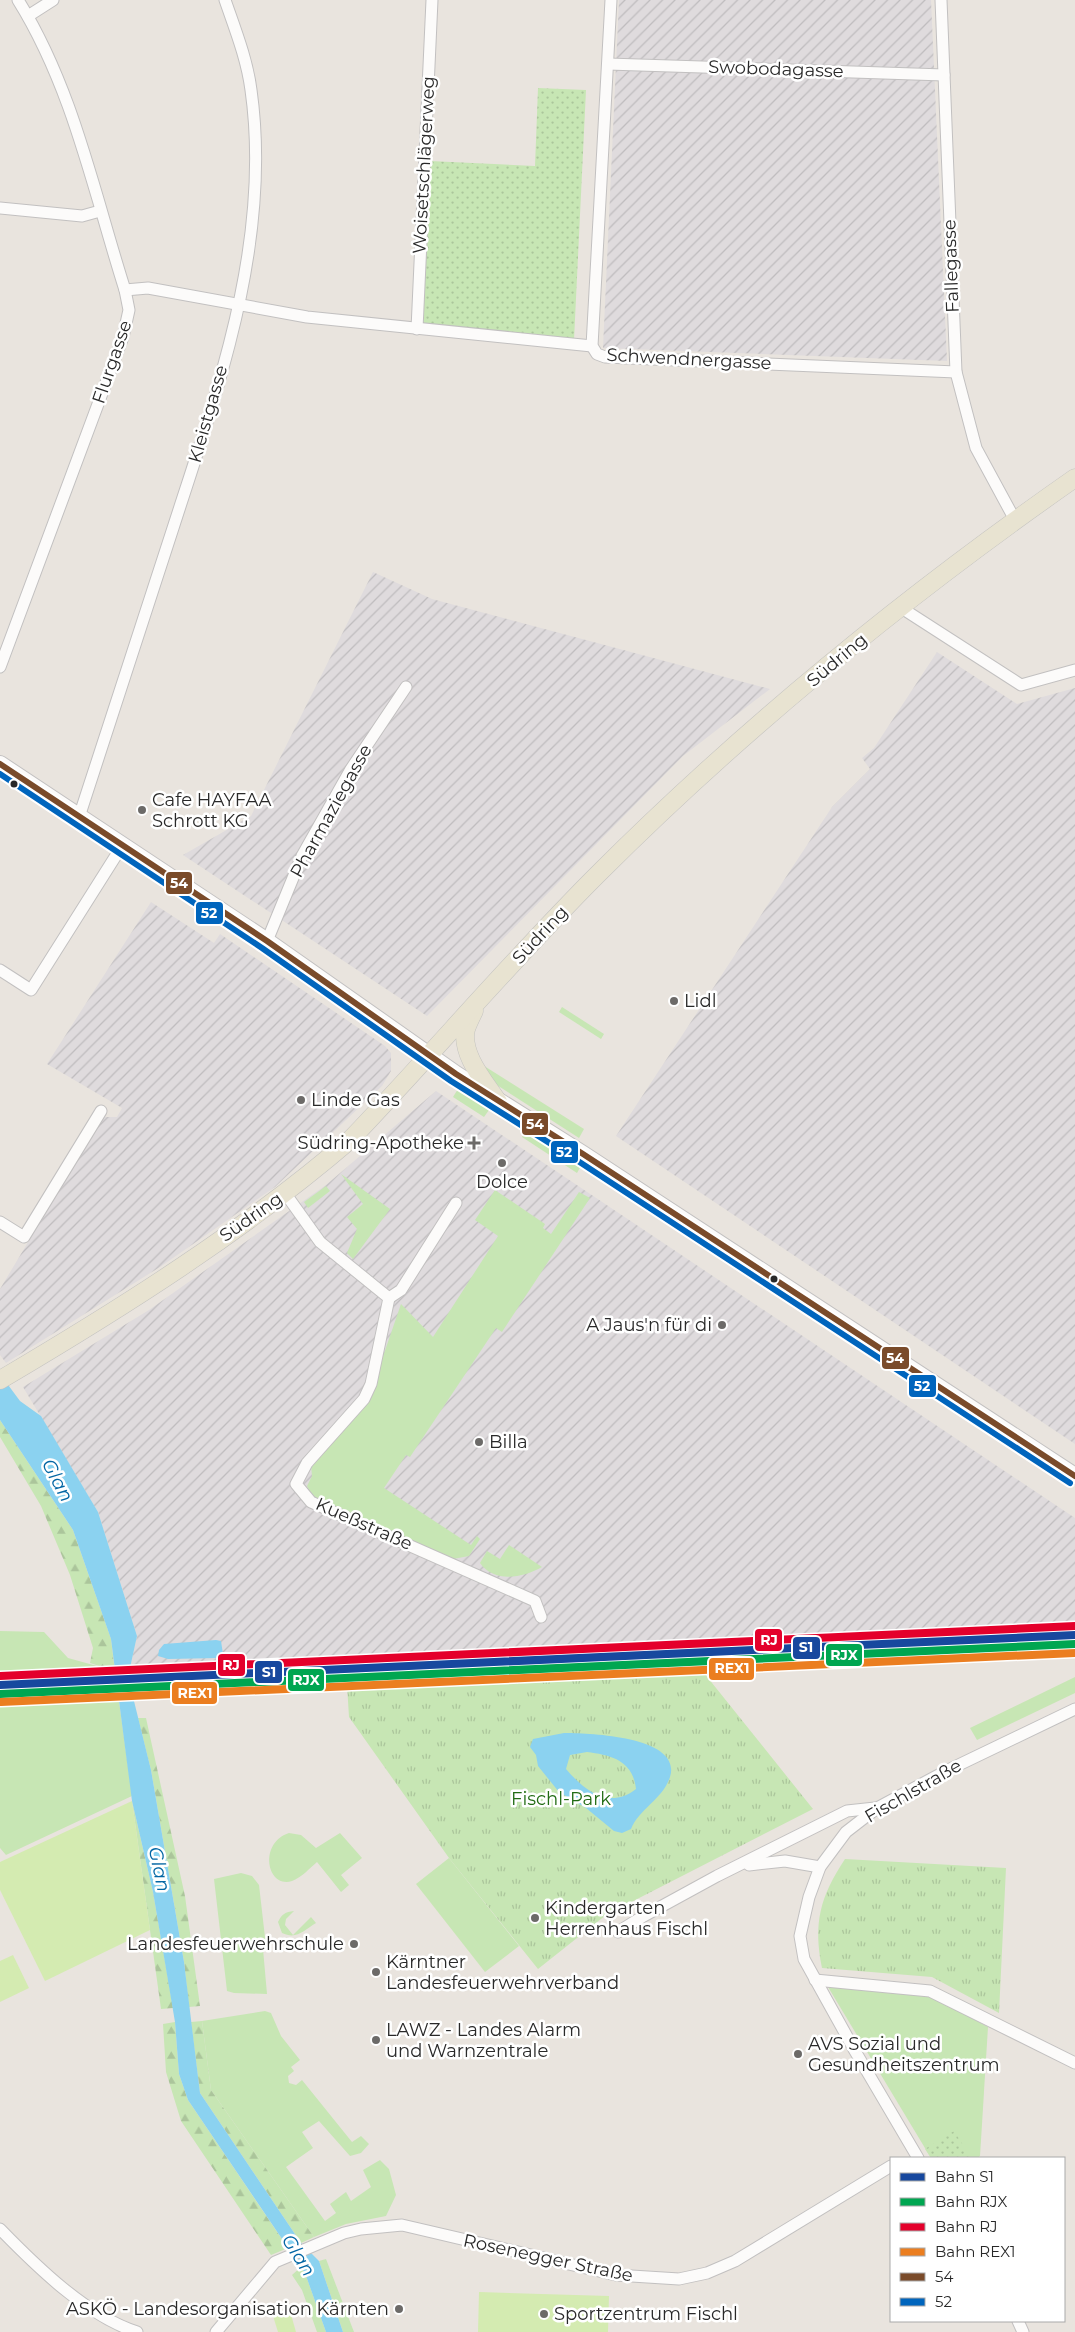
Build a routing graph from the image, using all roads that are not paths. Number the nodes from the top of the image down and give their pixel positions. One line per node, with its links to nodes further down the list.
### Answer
1 (18, 0): 7 (street, Flurgasse)
2 (53, 0): 7 (street)
3 (225, 0): 13 (street, Kleistgasse)
4 (432, 0): 14 (street, Woisetschlägerweg)
5 (611, 0): 8 (street, Schwendnergasse)
6 (941, 0): 9 (street, Fallegasse)
7 (28, 16): 11 (street, Flurgasse)
8 (608, 64): 9 (street, Swobodagasse); 15 (street, Schwendnergasse)
9 (944, 75): 16 (street, Fallegasse)
10 (0, 208): 11 (street)
11 (100, 211): 12 (street, Flurgasse)
12 (125, 290): 13 (street); 20 (street, Flurgasse)
13 (238, 305): 14 (street); 24 (street, Kleistgasse)
14 (417, 329): 15 (street)
15 (592, 346): 16 (street, Schwendnergasse)
16 (956, 372): 18 (street, Fallegasse)
17 (1075, 478): 18 (main road, Südring)
18 (1014, 520): 19 (main road, Südring)
19 (900, 607): 21 (street); 28 (main road, Südring)
20 (0, 667)
21 (1075, 670)
22 (406, 687): 26 (street, Pharmaziegasse)
23 (0, 764): 24 (main road)
24 (79, 817): 25 (main road)
25 (122, 846): 26 (main road); 27 (street)
26 (267, 941): 29 (main road)
27 (0, 970)
28 (478, 1001): 29 (main road, Südring); 30 (main road)
29 (430, 1055): 30 (main road); 32 (main road, Südring)
30 (498, 1102): 37 (main road)
31 (101, 1111): 34 (street)
32 (285, 1193): 35 (street); 36 (main road, Südring)
33 (456, 1203): 35 (street)
34 (0, 1222)
35 (389, 1298): 38 (street, Kueßstraße)
36 (0, 1380)
37 (1075, 1476)
38 (541, 1617)
39 (1075, 1709): 40 (street, Fischlstraße)
40 (877, 1808): 41 (street); 42 (street, Fischlstraße)
41 (739, 1866): 42 (street); 43 (street)
42 (820, 1867): 44 (street, Fischlstraße)
43 (618, 1932)
44 (815, 1980): 45 (street); 46 (street, Fischlstraße)
45 (1075, 2064)
46 (913, 2156)
47 (890, 2167): 51 (street, Rosenegger Straße)
48 (0, 2229): 49 (street)
49 (114, 2328): 50 (street)
50 (138, 2332)
51 (216, 2332)

